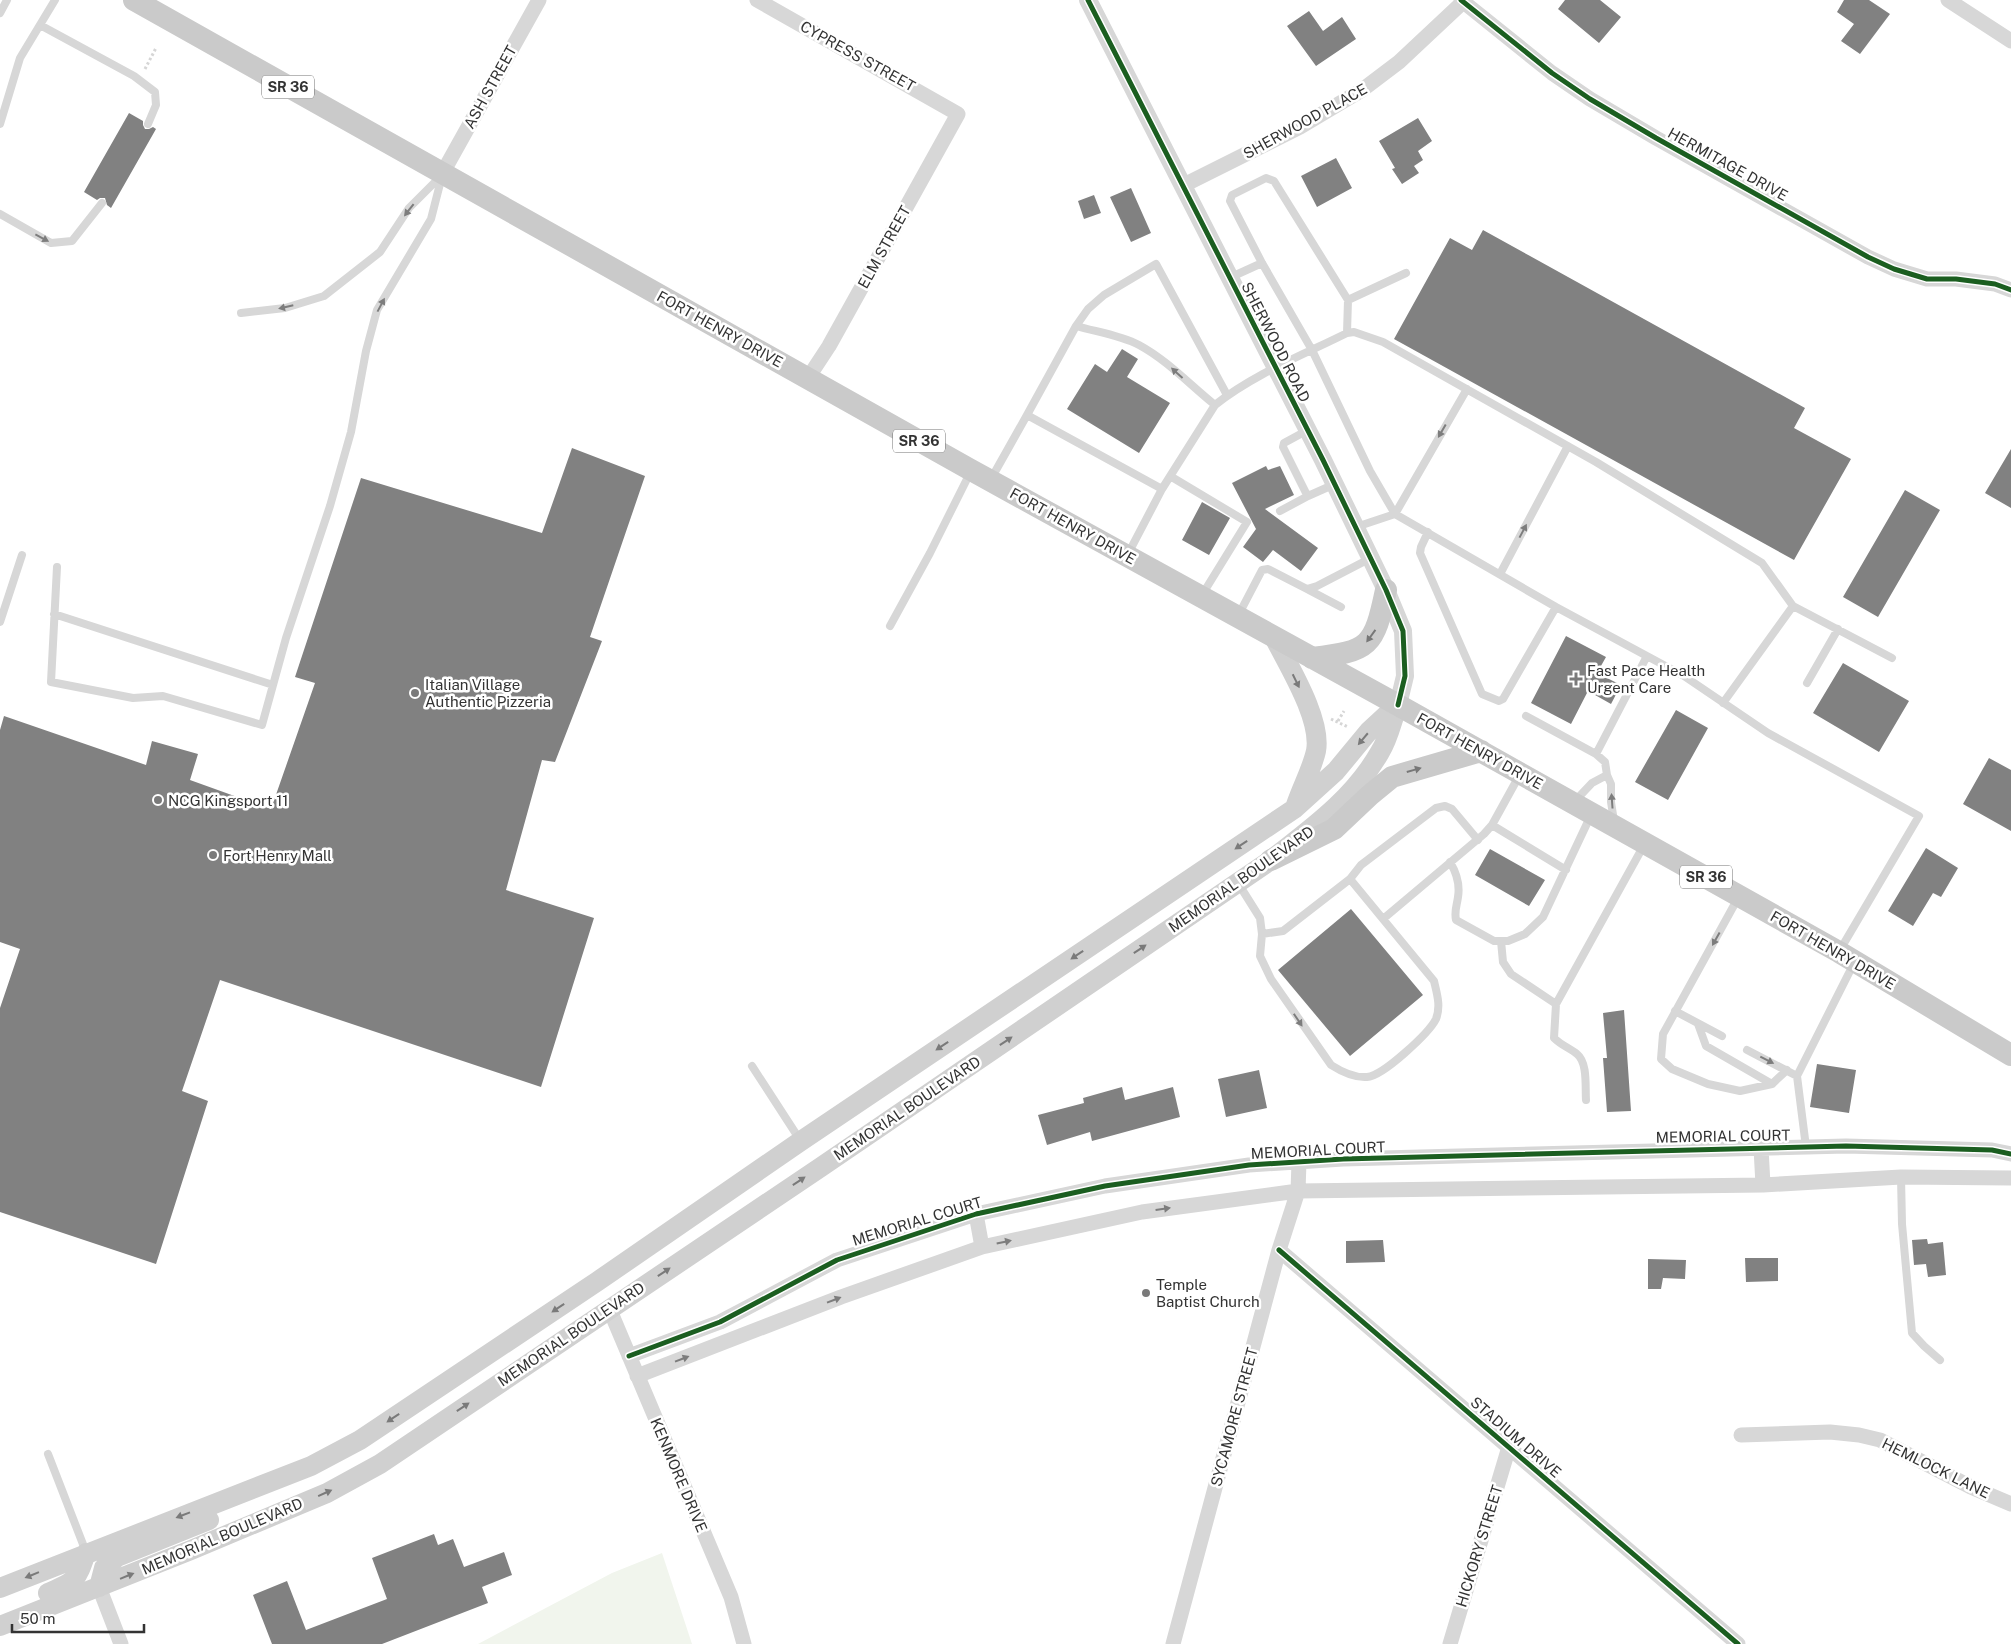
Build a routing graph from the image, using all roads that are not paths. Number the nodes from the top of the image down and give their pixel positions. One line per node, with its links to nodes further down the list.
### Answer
1 (7, 0): 9 (lane)
2 (55, 0): 10 (lane)
3 (134, 0): 15 (main road, FORT HENRY DRIVE / SR 36)
4 (539, 0): 15 (street, ASH STREET)
5 (757, 0): 12 (street, CYPRESS STREET)
6 (1088, 0): 16 (street, SHERWOOD ROAD)
7 (1948, 0): 11 (street)
8 (1462, 1): 16 (street, SHERWOOD PLACE); 22 (street, HERMITAGE DRIVE)
9 (0, 13)
10 (40, 25): 13 (lane); 14 (lane)
11 (2011, 41)
12 (958, 114): 29 (street, ELM STREET)
13 (0, 124)
14 (148, 124)
15 (442, 174): 24 (lane, one-way to 24); 29 (main road, FORT HENRY DRIVE / SR 36); 66 (lane, one-way to 15)
16 (1182, 186): 21 (street, SHERWOOD ROAD)
17 (102, 202): 18 (lane, one-way to 17)
18 (0, 214)
19 (1262, 263): 21 (lane); 23 (lane); 27 (lane)
20 (1406, 273): 23 (lane)
21 (1229, 278): 28 (street, SHERWOOD ROAD)
22 (2011, 290)
23 (1348, 300): 26 (lane)
24 (241, 313)
25 (1076, 326): 31 (lane); 32 (lane, one-way to 25); 33 (lane)
26 (1347, 333): 27 (lane); 30 (lane)
27 (1312, 350): 28 (lane); 42 (lane)
28 (1275, 368): 31 (lane); 34 (street, SHERWOOD ROAD)
29 (808, 378): 36 (main road, FORT HENRY DRIVE / SR 36)
30 (1467, 389): 35 (lane); 42 (lane, one-way to 42)
31 (1227, 395): 32 (lane)
32 (1215, 405): 37 (lane)
33 (1027, 415): 36 (lane); 39 (lane)
34 (1308, 430): 38 (street, SHERWOOD ROAD); 40 (lane)
35 (1568, 446): 49 (lane, one-way to 35); 53 (lane)
36 (981, 475): 46 (main road, FORT HENRY DRIVE / SR 36); 59 (lane)
37 (1170, 476): 39 (lane); 52 (lane)
38 (1335, 484): 40 (lane); 43 (street, SHERWOOD ROAD)
39 (1162, 489): 46 (lane)
40 (1308, 496): 41 (lane)
41 (1280, 510)
42 (1394, 514): 43 (lane); 44 (lane)
43 (1356, 527): 47 (street, SHERWOOD ROAD)
44 (1428, 532): 49 (lane); 55 (lane)
45 (22, 556): 58 (lane)
46 (1127, 556): 52 (main road, FORT HENRY DRIVE / SR 36)
47 (1371, 558): 50 (lane); 51 (street, SHERWOOD ROAD)
48 (57, 568): 56 (lane)
49 (1500, 574): 55 (lane)
50 (1307, 589): 54 (lane); 57 (lane)
51 (1386, 590): 63 (main road, one-way to 63); 68 (street, SHERWOOD ROAD)
52 (1201, 596): 57 (main road, FORT HENRY DRIVE / SR 36)
53 (1793, 606): 60 (lane); 67 (lane)
54 (1341, 607)
55 (1556, 607): 62 (lane)
56 (54, 614): 66 (lane); 66 (lane)
57 (1238, 617): 61 (main road, FORT HENRY DRIVE / SR 36)
58 (0, 622)
59 (890, 626)
60 (1838, 629): 64 (lane); 65 (lane)
61 (1274, 637): 63 (main road, FORT HENRY DRIVE / SR 36); 74 (main road, one-way to 74)
62 (1647, 656): 67 (lane); 71 (lane)
63 (1312, 658): 68 (main road, FORT HENRY DRIVE / SR 36)
64 (1892, 658)
65 (1807, 683)
66 (273, 685)
67 (1723, 703): 89 (lane)
68 (1398, 705): 70 (main road, FORT HENRY DRIVE / SR 36); 74 (main road, MEMORIAL BOULEVARD, one-way to 74); 80 (main road, MEMORIAL BOULEVARD)
69 (1526, 716): 71 (lane)
70 (1481, 752): 72 (main road, FORT HENRY DRIVE / SR 36); 80 (main road, one-way to 70)
71 (1596, 754): 73 (lane)
72 (1520, 774): 75 (main road, FORT HENRY DRIVE / SR 36); 76 (lane)
73 (1607, 775): 75 (lane); 77 (lane, one-way to 73)
74 (1294, 809): 101 (main road, MEMORIAL BOULEVARD, one-way to 101)
75 (1583, 809): 77 (main road, FORT HENRY DRIVE / SR 36); 82 (lane)
76 (1492, 825): 78 (lane); 82 (lane)
77 (1615, 827): 79 (main road, FORT HENRY DRIVE / SR 36)
78 (1478, 840): 81 (lane); 83 (lane)
79 (1645, 844): 85 (main road, FORT HENRY DRIVE / SR 36); 90 (lane)
80 (1272, 860): 84 (main road, MEMORIAL BOULEVARD)
81 (1450, 862): 86 (lane); 88 (lane)
82 (1566, 870): 88 (lane)
83 (1350, 879): 86 (lane); 87 (lane)
84 (1238, 883): 87 (lane); 106 (main road, MEMORIAL BOULEVARD, one-way to 84)
85 (1740, 896): 89 (main road, FORT HENRY DRIVE / SR 36); 91 (lane, one-way to 91)
86 (1383, 919): 87 (lane, one-way to 86)
87 (1262, 934)
88 (1501, 941): 90 (lane)
89 (1847, 957): 95 (main road, FORT HENRY DRIVE / SR 36); 98 (lane)
90 (1556, 1004): 100 (lane)
91 (1675, 1011): 92 (lane); 99 (lane)
92 (1698, 1024): 93 (lane); 99 (lane)
93 (1722, 1036)
94 (1747, 1050): 97 (lane, one-way to 97)
95 (2011, 1055)
96 (752, 1066): 101 (lane)
97 (1787, 1070): 98 (lane); 99 (lane)
98 (1797, 1076): 102 (lane)
99 (1772, 1084)
100 (1586, 1100)
101 (801, 1141): 106 (main road); 114 (main road, MEMORIAL BOULEVARD)
102 (1806, 1147): 103 (street, MEMORIAL COURT); 104 (street, MEMORIAL COURT)
103 (1761, 1148): 105 (street, MEMORIAL COURT); 109 (street)
104 (2011, 1154)
105 (1299, 1162): 110 (street, SYCAMORE STREET); 111 (street, MEMORIAL COURT)
106 (821, 1167): 115 (main road, MEMORIAL BOULEVARD, one-way to 106)
107 (1901, 1177): 108 (street); 109 (street); 117 (lane)
108 (2011, 1178)
109 (1763, 1185): 110 (street)
110 (1298, 1191): 112 (street, one-way to 110); 113 (street, SYCAMORE STREET)
111 (976, 1214): 112 (street); 116 (street, MEMORIAL COURT)
112 (982, 1247): 118 (street, one-way to 112)
113 (1279, 1250): 120 (street, STADIUM DRIVE); 132 (street, SYCAMORE STREET)
114 (598, 1281): 115 (main road); 122 (main road, MEMORIAL BOULEVARD, one-way to 122)
115 (609, 1308): 116 (street, KENMORE DRIVE); 125 (main road, MEMORIAL BOULEVARD, one-way to 115)
116 (628, 1356): 118 (street, KENMORE DRIVE)
117 (1940, 1360)
118 (637, 1376): 131 (street, KENMORE DRIVE)
119 (1741, 1435): 123 (street, HEMLOCK LANE)
120 (1508, 1447): 129 (street, STADIUM DRIVE); 133 (street, HICKORY STREET)
121 (48, 1454): 124 (lane)
122 (270, 1481): 124 (main road, MEMORIAL BOULEVARD, one-way to 124); 125 (main road)
123 (2011, 1504)
124 (86, 1553): 126 (main road, MEMORIAL BOULEVARD, one-way to 126); 127 (main road)
125 (99, 1587): 128 (main road, MEMORIAL BOULEVARD); 130 (street)
126 (0, 1588)
127 (0, 1612)
128 (0, 1626)
129 (1730, 1641)
130 (121, 1644)
131 (744, 1644)
132 (1173, 1644)
133 (1450, 1644)

